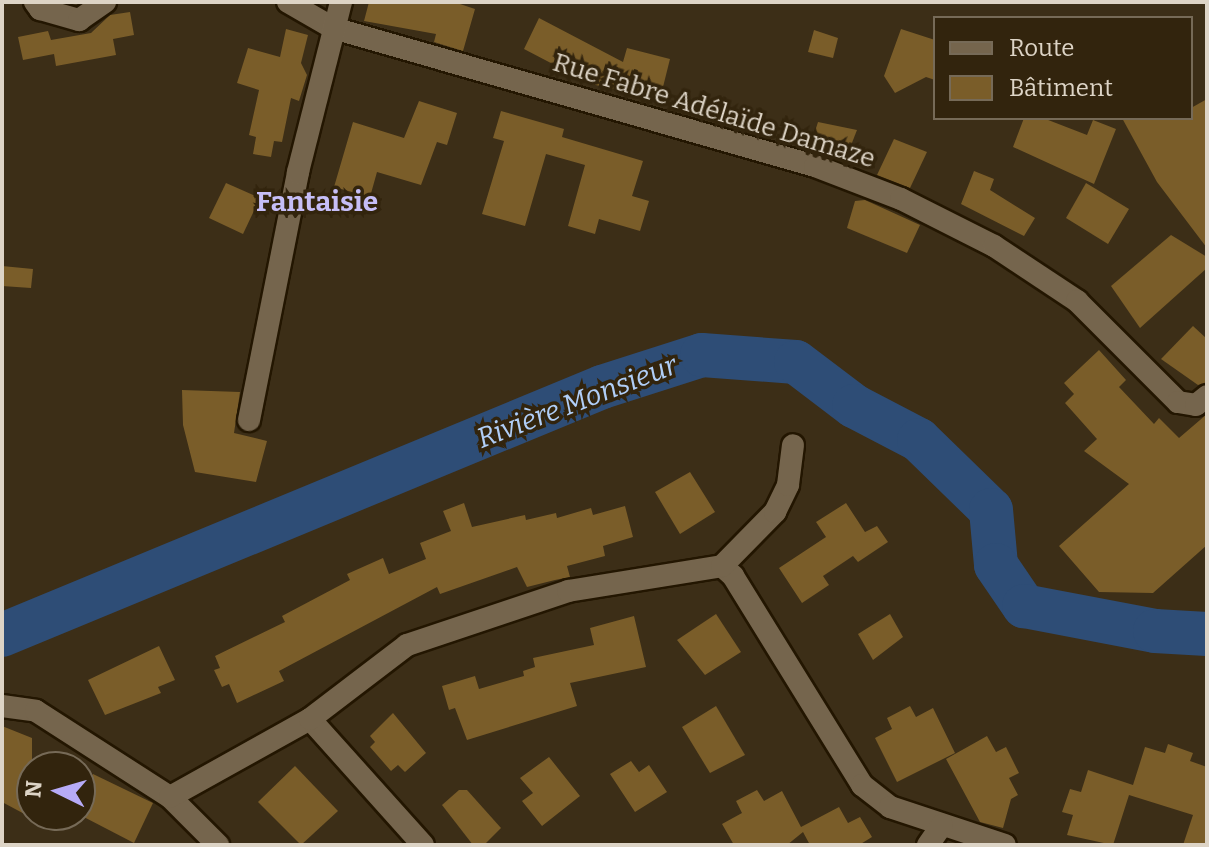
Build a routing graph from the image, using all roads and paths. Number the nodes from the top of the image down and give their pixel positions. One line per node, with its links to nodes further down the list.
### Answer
1 (35, 2): 2 (street)
2 (105, 2)
3 (288, 2): 5 (street, Rue Fabre Adélaïde Damaze)
4 (341, 2): 5 (street)
5 (333, 28): 6 (street, Rue Fabre Adélaïde Damaze); 7 (street)
6 (1207, 396)
7 (249, 420)
8 (793, 445): 9 (street)
9 (722, 566): 11 (street); 13 (street)
10 (2, 706): 12 (street)
11 (310, 719): 12 (street); 16 (street)
12 (170, 797): 15 (street)
13 (942, 825): 14 (street); 17 (street)
14 (981, 842): 18 (street)
15 (218, 845)
16 (423, 845)
17 (928, 845)
18 (1005, 845)

